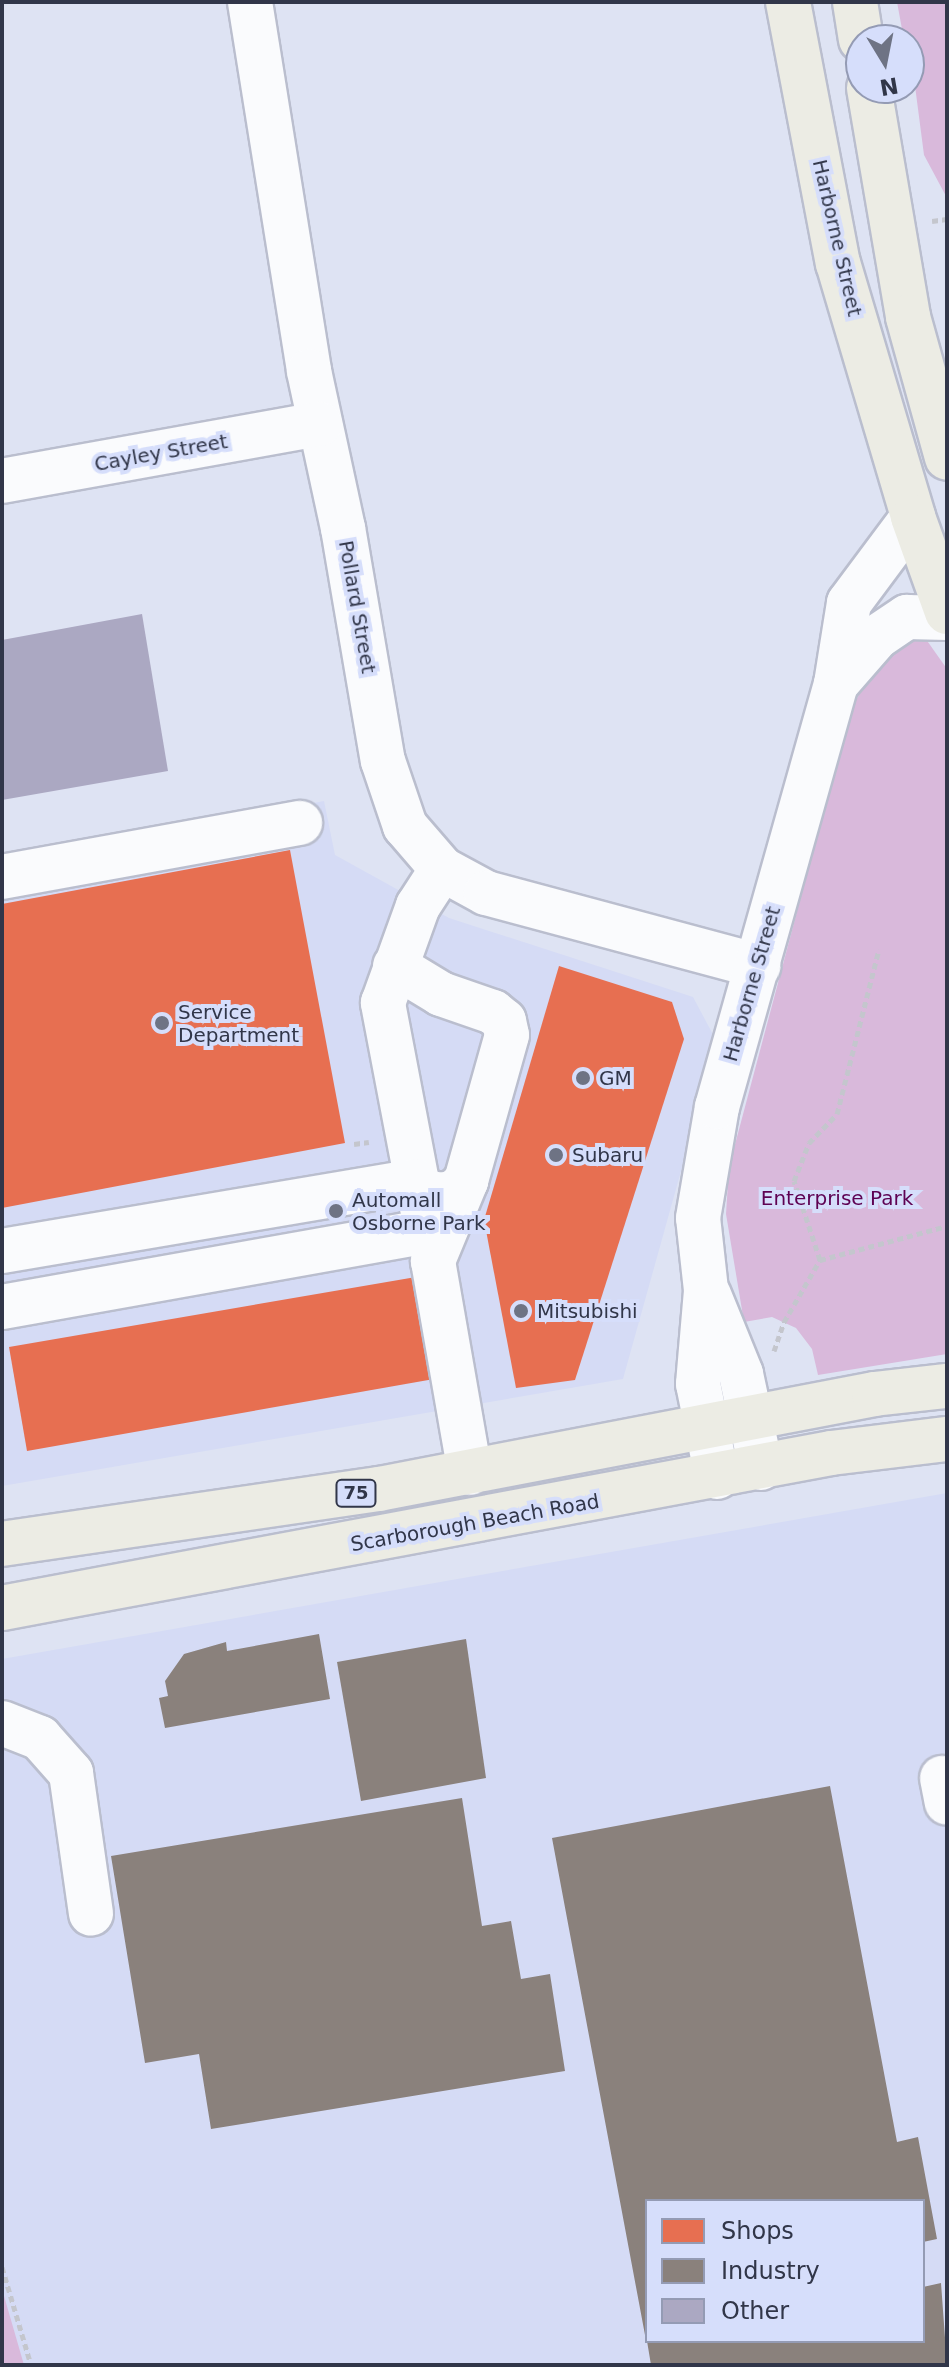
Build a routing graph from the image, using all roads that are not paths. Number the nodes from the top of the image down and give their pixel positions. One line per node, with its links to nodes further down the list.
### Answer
1 (250, 2): 6 (street, Pollard Street)
2 (788, 2): 9 (main road, Harborne Street)
3 (855, 2): 4 (main road)
4 (858, 24)
5 (872, 104): 7 (main road)
6 (320, 424): 8 (street, Cayley Street); 14 (street, Pollard Street)
7 (947, 458)
8 (2, 481)
9 (913, 517): 10 (main road, Harborne Street); 12 (street, Harborne Street)
10 (947, 612)
11 (947, 618): 12 (street, Harborne Street)
12 (836, 684): 17 (street, Harborne Street)
13 (300, 823): 15 (street)
14 (442, 869): 16 (street); 17 (street, Pollard Street)
15 (2, 877)
16 (395, 966): 18 (street); 19 (street)
17 (758, 966): 22 (street, Harborne Street)
18 (415, 1181): 19 (street); 20 (street); 21 (street)
19 (466, 1181): 20 (street)
20 (436, 1241): 23 (street); 29 (street)
21 (2, 1251)
22 (706, 1290): 25 (street, Harborne Street); 26 (street, Harborne Street)
23 (2, 1307)
24 (947, 1386): 25 (main road, 75)
25 (750, 1419): 26 (main road, 75); 28 (street, Harborne Street)
26 (707, 1428): 29 (main road, 75); 30 (street, Harborne Street)
27 (947, 1439): 28 (main road, Scarborough Beach Road)
28 (761, 1468): 30 (main road, Scarborough Beach Road)
29 (470, 1473): 31 (main road, 75)
30 (717, 1477): 32 (main road, Scarborough Beach Road)
31 (2, 1544)
32 (2, 1608)
33 (2, 1723): 34 (street)
34 (91, 1914)

